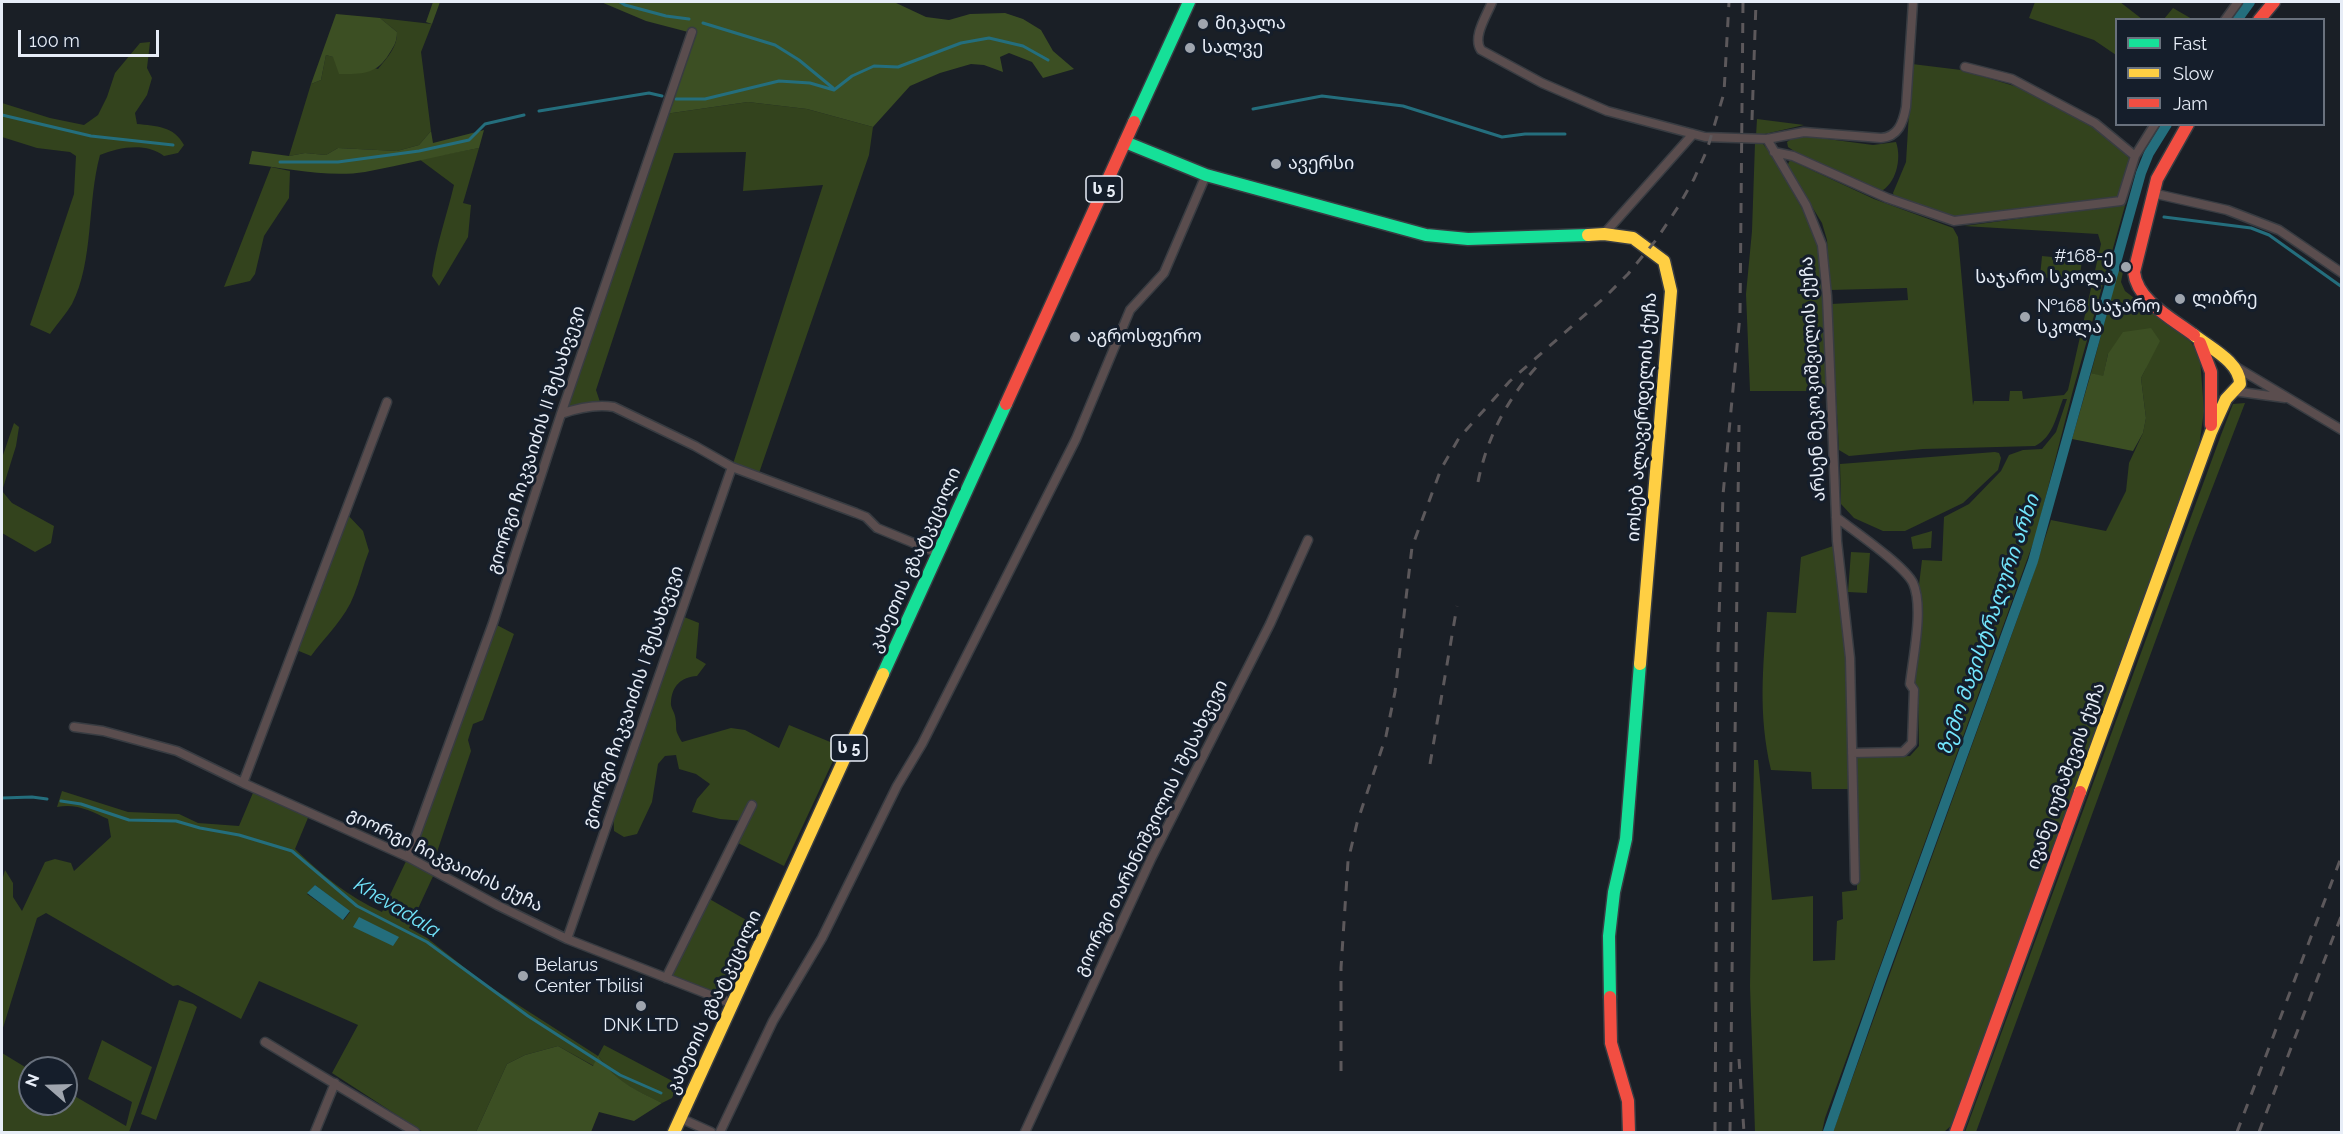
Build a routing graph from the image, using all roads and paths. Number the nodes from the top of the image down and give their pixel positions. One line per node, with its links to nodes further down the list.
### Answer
1 (1189, 2): 14 (main road, კახეთის გზატკეცილი / ს 5)
2 (1492, 2): 12 (street)
3 (1913, 2): 13 (street)
4 (2238, 2): 6 (street)
5 (2274, 2): 7 (main road)
6 (2226, 18)
7 (2261, 18)
8 (692, 32): 27 (street, გიორგი ჩიკვაიძის II შესახვევი)
9 (1965, 67): 16 (street)
10 (2154, 126): 16 (street)
11 (2187, 126): 18 (main road)
12 (1693, 134): 13 (street); 19 (street)
13 (1767, 140): 15 (street, არსენ მეკოკიშვილის ქუჩა)
14 (1125, 142): 17 (main road, იოსებ ალავერდელის ქუჩა); 33 (main road, კახეთის გზატკეცილი / ს 5)
15 (1774, 152): 16 (street); 31 (street, არსენ მეკოკიშვილის ქუჩა)
16 (2135, 156)
17 (1206, 175): 19 (main road, იოსებ ალავერდელის ქუჩა); 50 (street)
18 (2152, 194): 20 (street); 21 (main road)
19 (1604, 234): 52 (main road, იოსებ ალავერდელის ქუჩა)
20 (2342, 273)
21 (2195, 337): 22 (main road); 23 (main road, ივანე იუმაშევის ქუჩა)
22 (2233, 365): 23 (main road); 24 (main road); 25 (street)
23 (2212, 380): 24 (main road); 29 (main road, ივანე იუმაშევის ქუჩა)
24 (2232, 392): 25 (street); 29 (main road, ივანე იუმაშევის ქუჩა)
25 (2289, 399): 28 (street)
26 (387, 402): 36 (street)
27 (561, 414): 30 (street); 38 (street, გიორგი ჩიკვაიძის II შესახვევი)
28 (2342, 430)
29 (2211, 432): 53 (main road, ივანე იუმაშევის ქუჩა)
30 (732, 467): 33 (street); 40 (street, გიორგი ჩიკვაიძის I შესახვევი)
31 (1836, 517): 35 (street, არსენ მეკოკიშვილის ქუჩა); 35 (street)
32 (1308, 540): 51 (street, გიორგი თარხნიშვილის I შესახვევი)
33 (938, 553): 42 (main road, კახეთის გზატკეცილი / ს 5)
34 (74, 727): 36 (street, გიორგი ჩიკვაიძის ქუჩა)
35 (1852, 753): 39 (street, არსენ მეკოკიშვილის ქუჩა)
36 (243, 783): 38 (street, გიორგი ჩიკვაიძის ქუჩა)
37 (752, 805): 41 (street)
38 (408, 856): 40 (street, გიორგი ჩიკვაიძის ქუჩა)
39 (1855, 879)
40 (567, 939): 41 (street, გიორგი ჩიკვაიძის ქუჩა)
41 (666, 978): 42 (street, გიორგი ჩიკვაიძის ქუჩა)
42 (733, 1004): 45 (main road, კახეთის გზატკეცილი / ს 5)
43 (265, 1042): 44 (street)
44 (335, 1083): 46 (street); 47 (street)
45 (681, 1118): 48 (main road, კახეთის გზატკეცილი / ს 5); 49 (street)
46 (315, 1132)
47 (416, 1132)
48 (674, 1132)
49 (711, 1132)
50 (720, 1132)
51 (1025, 1132)
52 (1629, 1132)
53 (1956, 1132)

